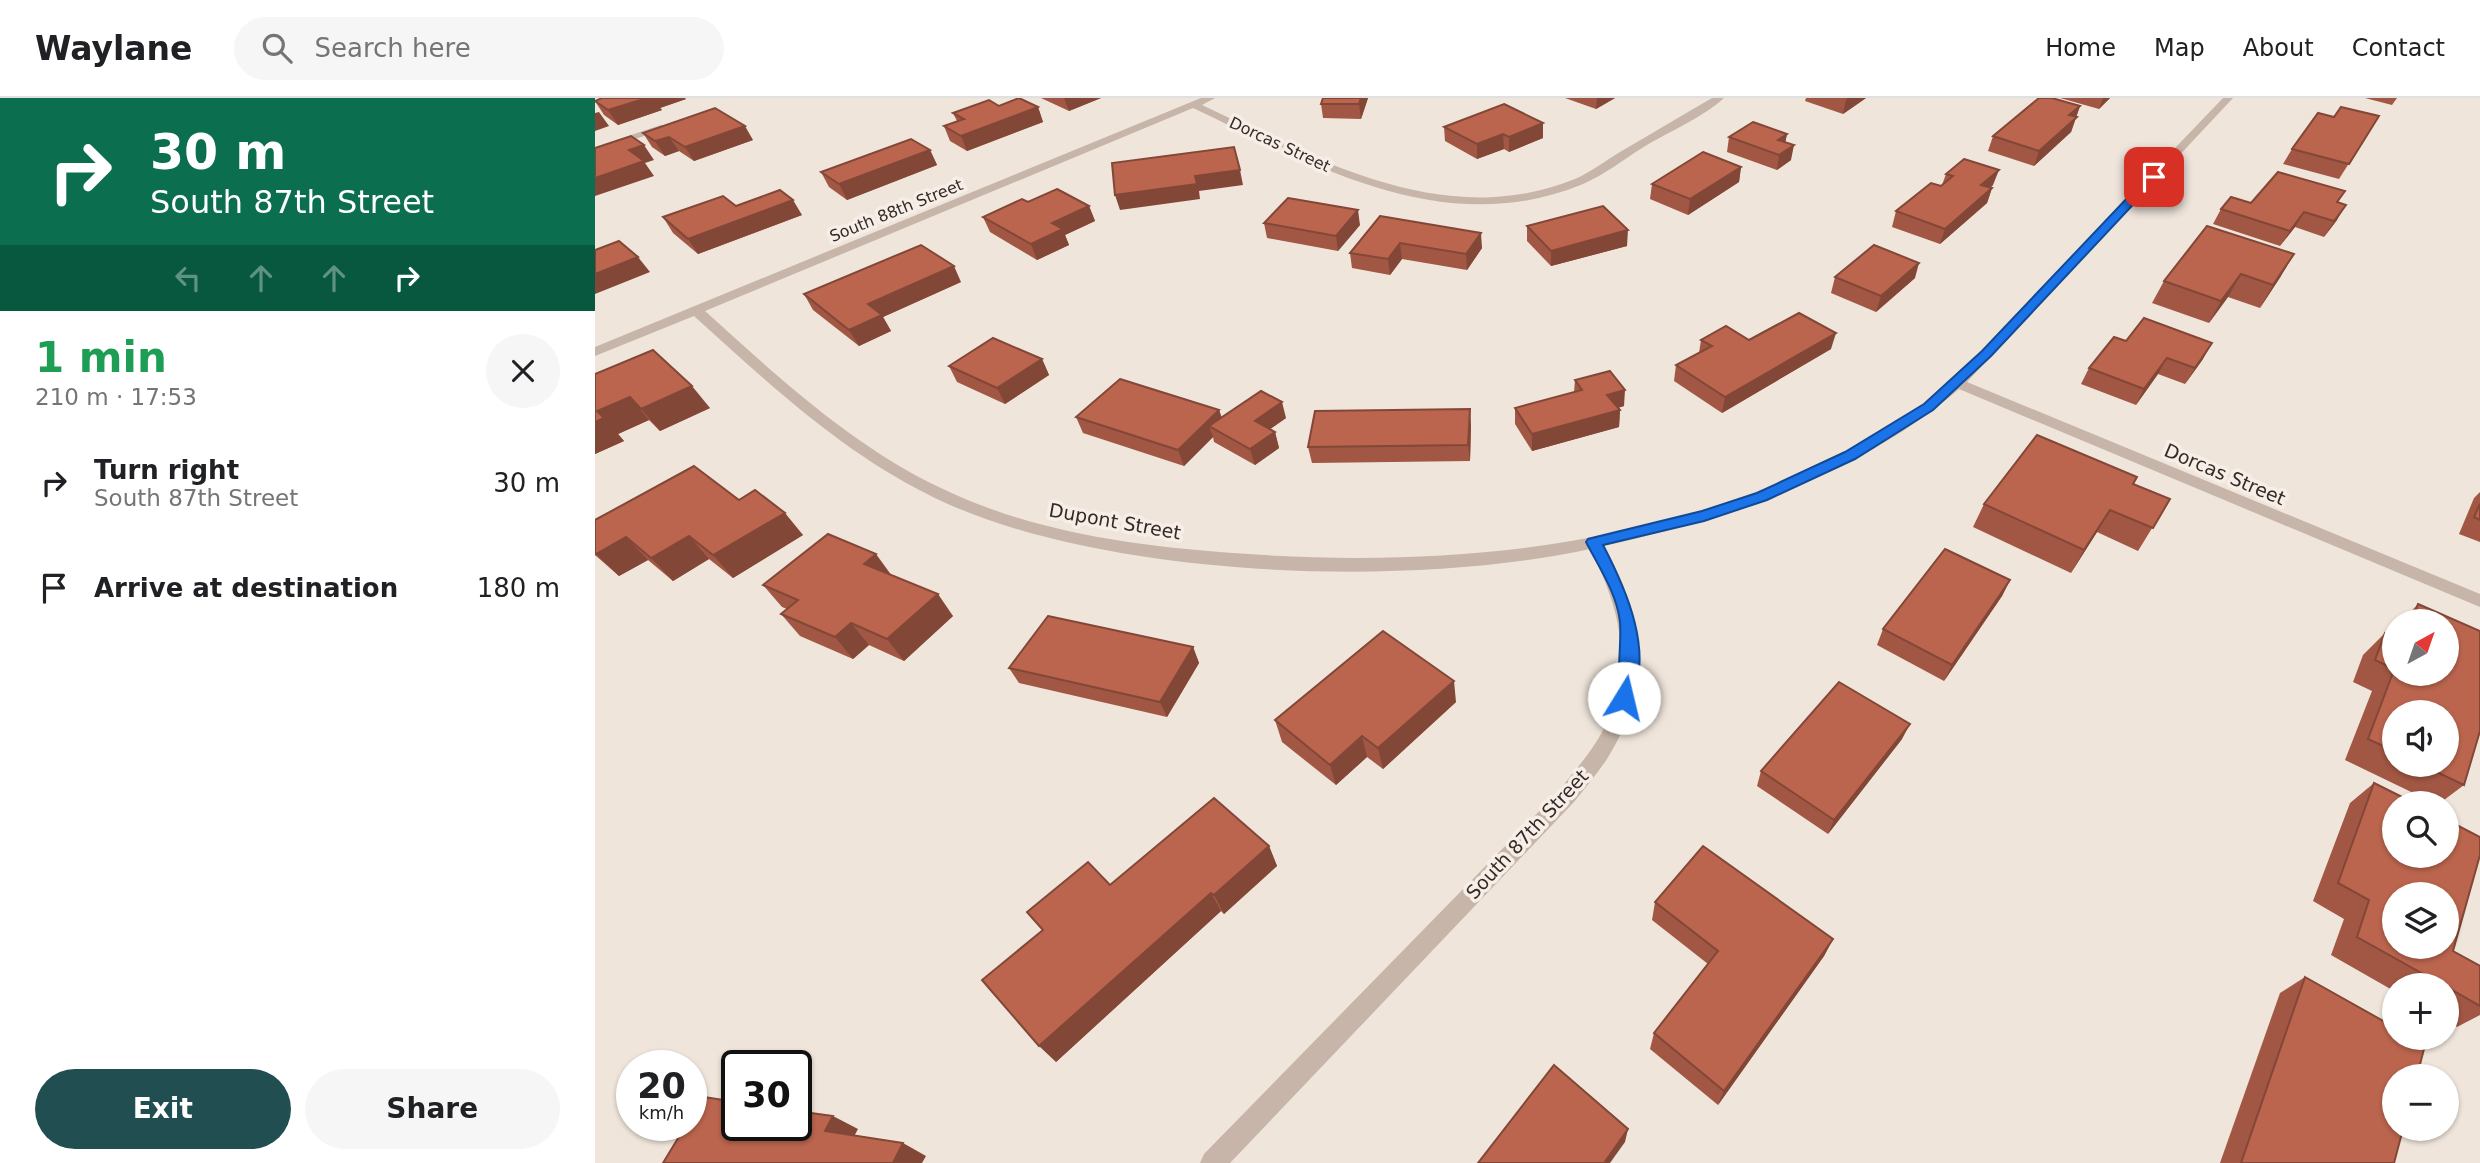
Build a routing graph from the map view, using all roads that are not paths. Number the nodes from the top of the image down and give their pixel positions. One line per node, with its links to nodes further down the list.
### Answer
1 (1210, 98): 4 (street, South 88th Street)
2 (1719, 98): 4 (street, Dorcas Street)
3 (2228, 98): 9 (street)
4 (1194, 104): 7 (street, South 88th Street)
5 (671, 125): 6 (street)
6 (595, 149)
7 (696, 310): 8 (street, South 88th Street); 10 (street, Dupont Street)
8 (595, 352)
9 (1955, 382): 10 (street); 11 (street, Dorcas Street)
10 (1594, 542): 12 (street, South 87th Street)
11 (2480, 601)
12 (1213, 1163)

